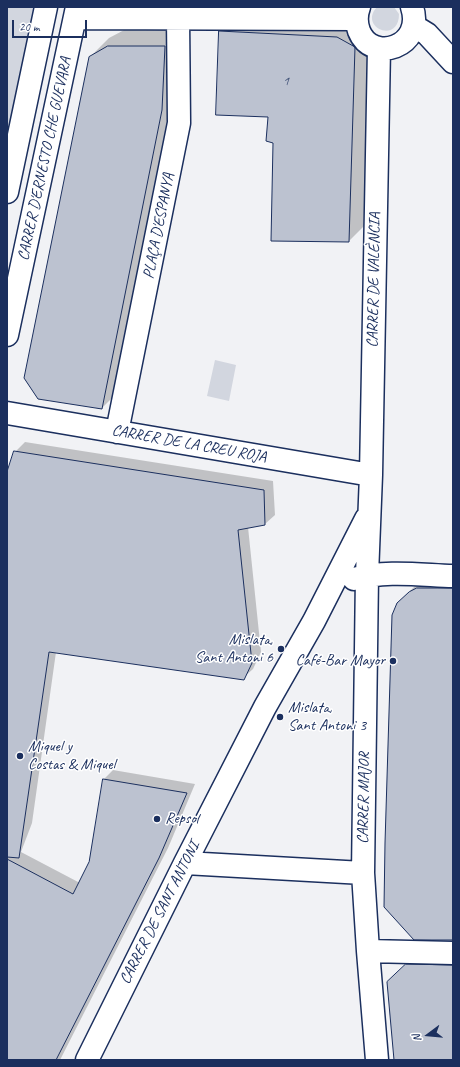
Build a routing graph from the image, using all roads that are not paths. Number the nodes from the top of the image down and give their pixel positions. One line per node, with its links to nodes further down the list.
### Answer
1 (46, 7): 8 (street, CARRER D'ERNESTO CHE GUEVARA)
2 (76, 12): 4 (street); 9 (street, CARRER D'ERNESTO CHE GUEVARA)
3 (358, 13): 4 (street); 6 (street)
4 (178, 17): 11 (street, PLAÇA D'ESPANYA)
5 (413, 17): 6 (street); 7 (street)
6 (379, 48): 12 (street, CARRER DE VALÈNCIA)
7 (453, 62)
8 (7, 192)
9 (7, 335)
10 (7, 413): 11 (street, CARRER DE LA CREU ROJA)
11 (117, 432): 12 (street, CARRER DE LA CREU ROJA)
12 (371, 475): 13 (street, CARRER DE VALÈNCIA)
13 (369, 512): 14 (street, CARRER MAJOR); 16 (street, CARRER DE SANT ANTONI)
14 (367, 575): 15 (street); 16 (street); 18 (street, CARRER MAJOR)
15 (453, 576)
16 (327, 597): 17 (street, CARRER DE SANT ANTONI)
17 (185, 863): 18 (street); 21 (street, CARRER DE SANT ANTONI)
18 (363, 873): 19 (street, CARRER MAJOR)
19 (368, 951): 20 (street); 22 (street, CARRER MAJOR)
20 (453, 953)
21 (87, 1060)
22 (377, 1060)

